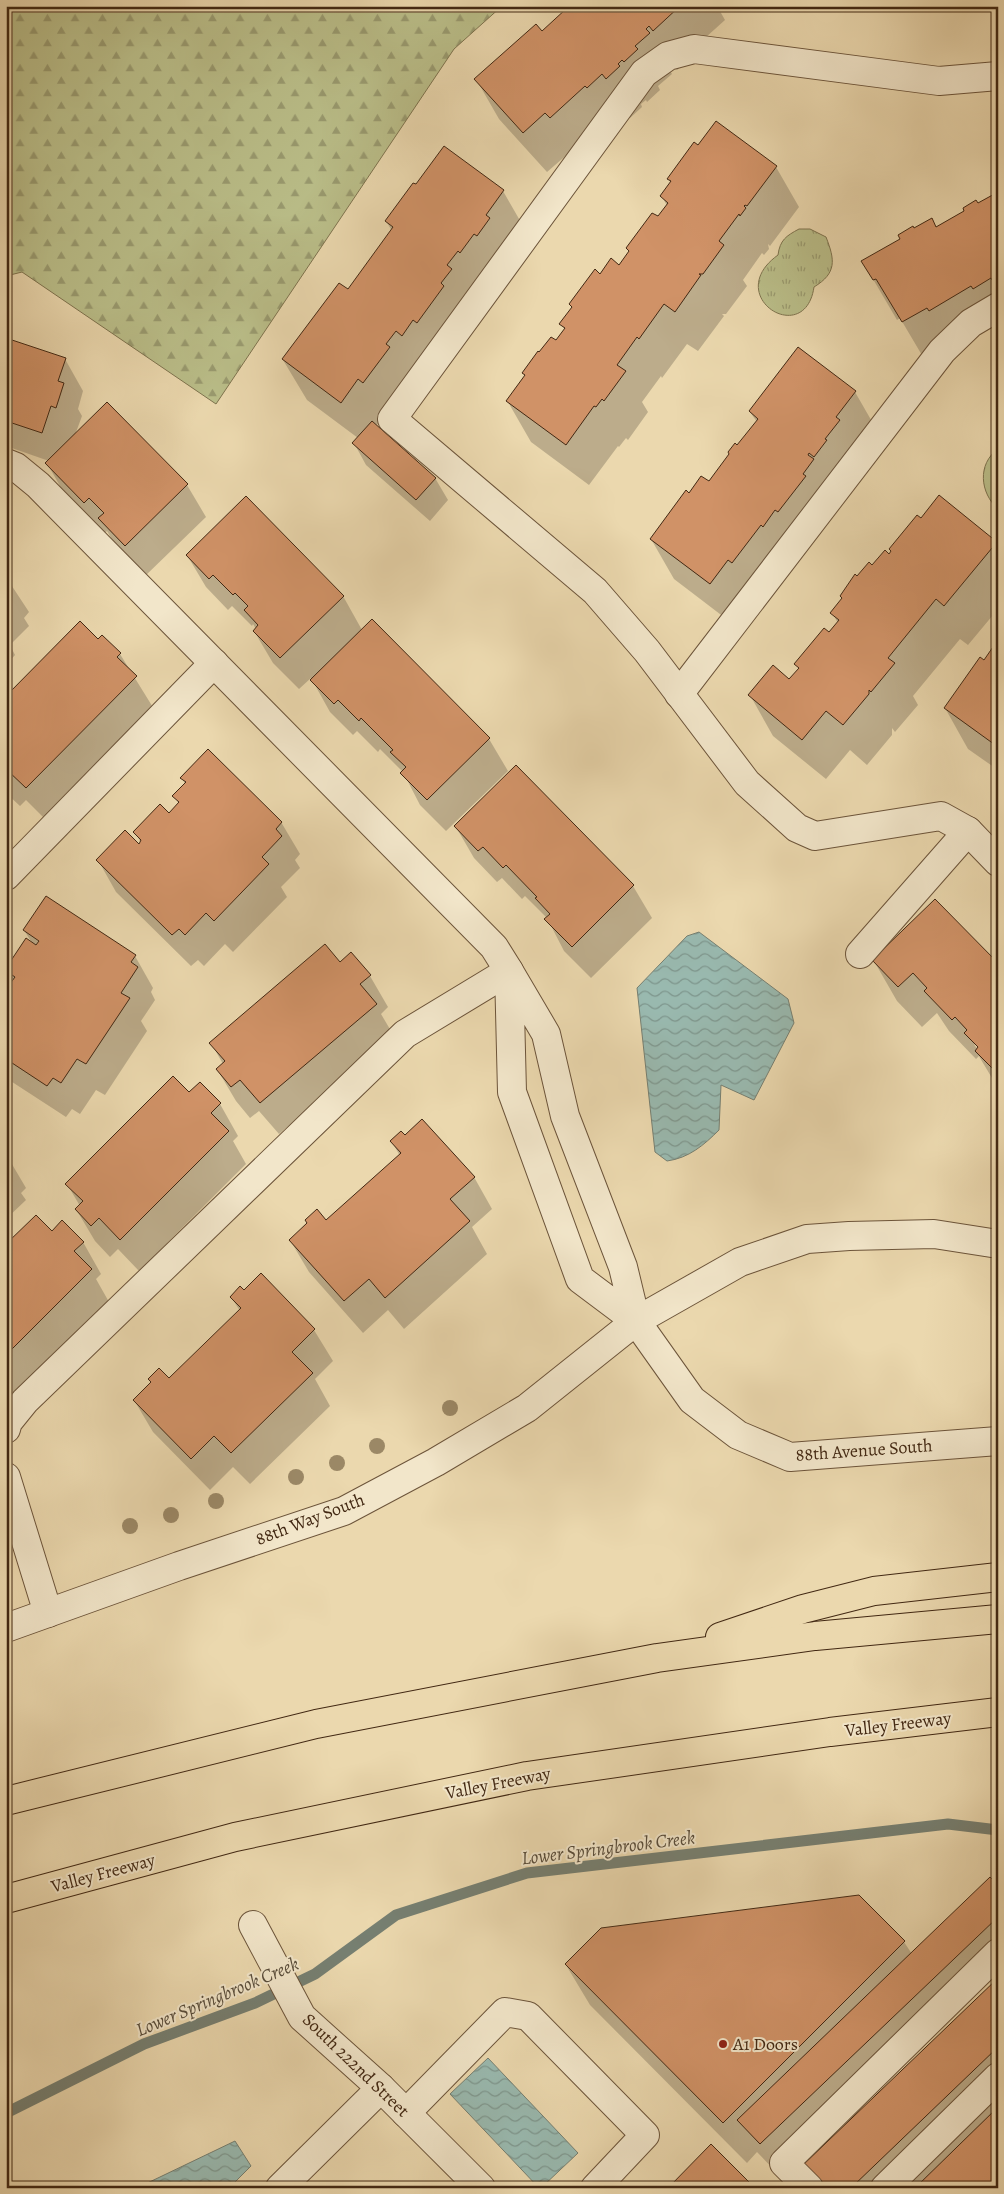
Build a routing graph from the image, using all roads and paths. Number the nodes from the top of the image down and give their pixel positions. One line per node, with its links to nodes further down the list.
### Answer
1 (998, 76): 5 (street)
2 (998, 307): 5 (street)
3 (6, 463): 4 (street)
4 (214, 662): 8 (street); 10 (street)
5 (679, 694): 6 (street)
6 (968, 831): 7 (street); 9 (street)
7 (996, 856)
8 (6, 876)
9 (860, 954)
10 (509, 971): 11 (street); 12 (street); 15 (street)
11 (586, 1169): 12 (street); 14 (street)
12 (545, 1184): 14 (street)
13 (998, 1244): 14 (street, 88th Way South)
14 (636, 1321): 16 (street, 88th Avenue South); 19 (street, 88th Way South)
15 (6, 1429)
16 (998, 1440)
17 (6, 1477): 19 (street)
18 (998, 1577): 22 (highway)
19 (48, 1613): 21 (street, 88th Way South)
20 (998, 1619): 22 (highway)
21 (6, 1628)
22 (657, 1658): 24 (highway)
23 (998, 1712): 25 (highway, Valley Freeway)
24 (6, 1801)
25 (6, 1899)
26 (253, 1925): 29 (street, South 222nd Street)
27 (998, 1953): 34 (street)
28 (998, 2077): 35 (street)
29 (381, 2088): 30 (street, South 222nd Street); 31 (street)
30 (406, 2113): 32 (street, South 222nd Street); 33 (street)
31 (280, 2188)
32 (481, 2188)
33 (595, 2188)
34 (809, 2188)
35 (885, 2188)

